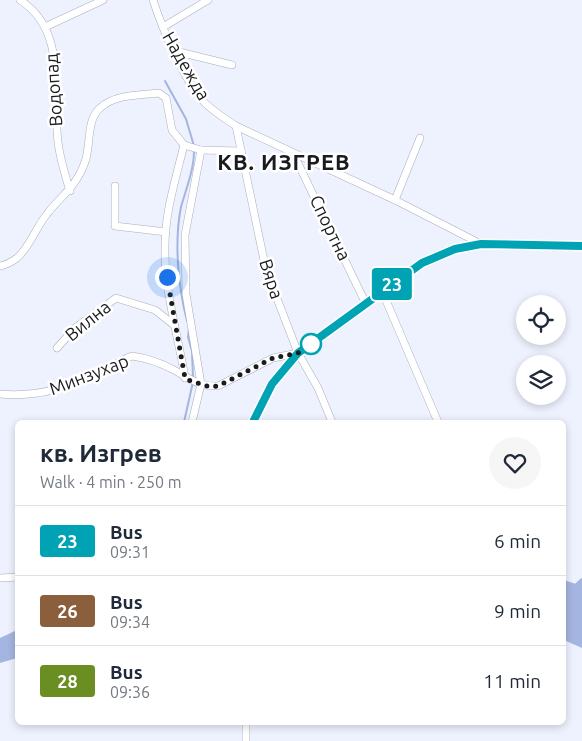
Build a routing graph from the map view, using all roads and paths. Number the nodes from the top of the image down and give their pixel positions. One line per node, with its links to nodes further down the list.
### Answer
1 (20, 0): 6 (street, Водопад)
2 (103, 0): 6 (street)
3 (153, 0): 5 (street, Надежда)
4 (208, 0): 5 (street)
5 (163, 27): 7 (street, Надежда)
6 (46, 28): 16 (street, Водопад)
7 (175, 51): 8 (street); 9 (street, Надежда)
8 (232, 65)
9 (236, 126): 13 (street, Вяра); 14 (street, Надежда)
10 (420, 138): 17 (street)
11 (186, 146): 12 (street); 16 (street); 18 (street)
12 (199, 149): 13 (street); 28 (street)
13 (241, 151): 26 (street, Вяра)
14 (293, 153): 17 (street, Надежда); 23 (street, Спортна)
15 (114, 186): 18 (street)
16 (70, 191): 21 (street)
17 (395, 200): 19 (street, Надежда)
18 (166, 232): 24 (street)
19 (481, 244): 20 (street); 22 (street)
20 (582, 246)
21 (0, 266)
22 (382, 291): 23 (street); 33 (street)
23 (366, 304): 26 (street)
24 (174, 325): 25 (street, Вилна); 27 (street)
25 (57, 348)
26 (298, 353): 28 (street); 31 (street); 32 (street, Вяра)
27 (187, 379): 28 (street, Минзухар); 29 (street, Минзухар)
28 (200, 384): 30 (street)
29 (0, 394)
30 (192, 420)
31 (254, 420)
32 (331, 420)
33 (437, 420)
34 (15, 577): 35 (street)
35 (0, 578)
36 (246, 725): 37 (street)
37 (246, 741)

